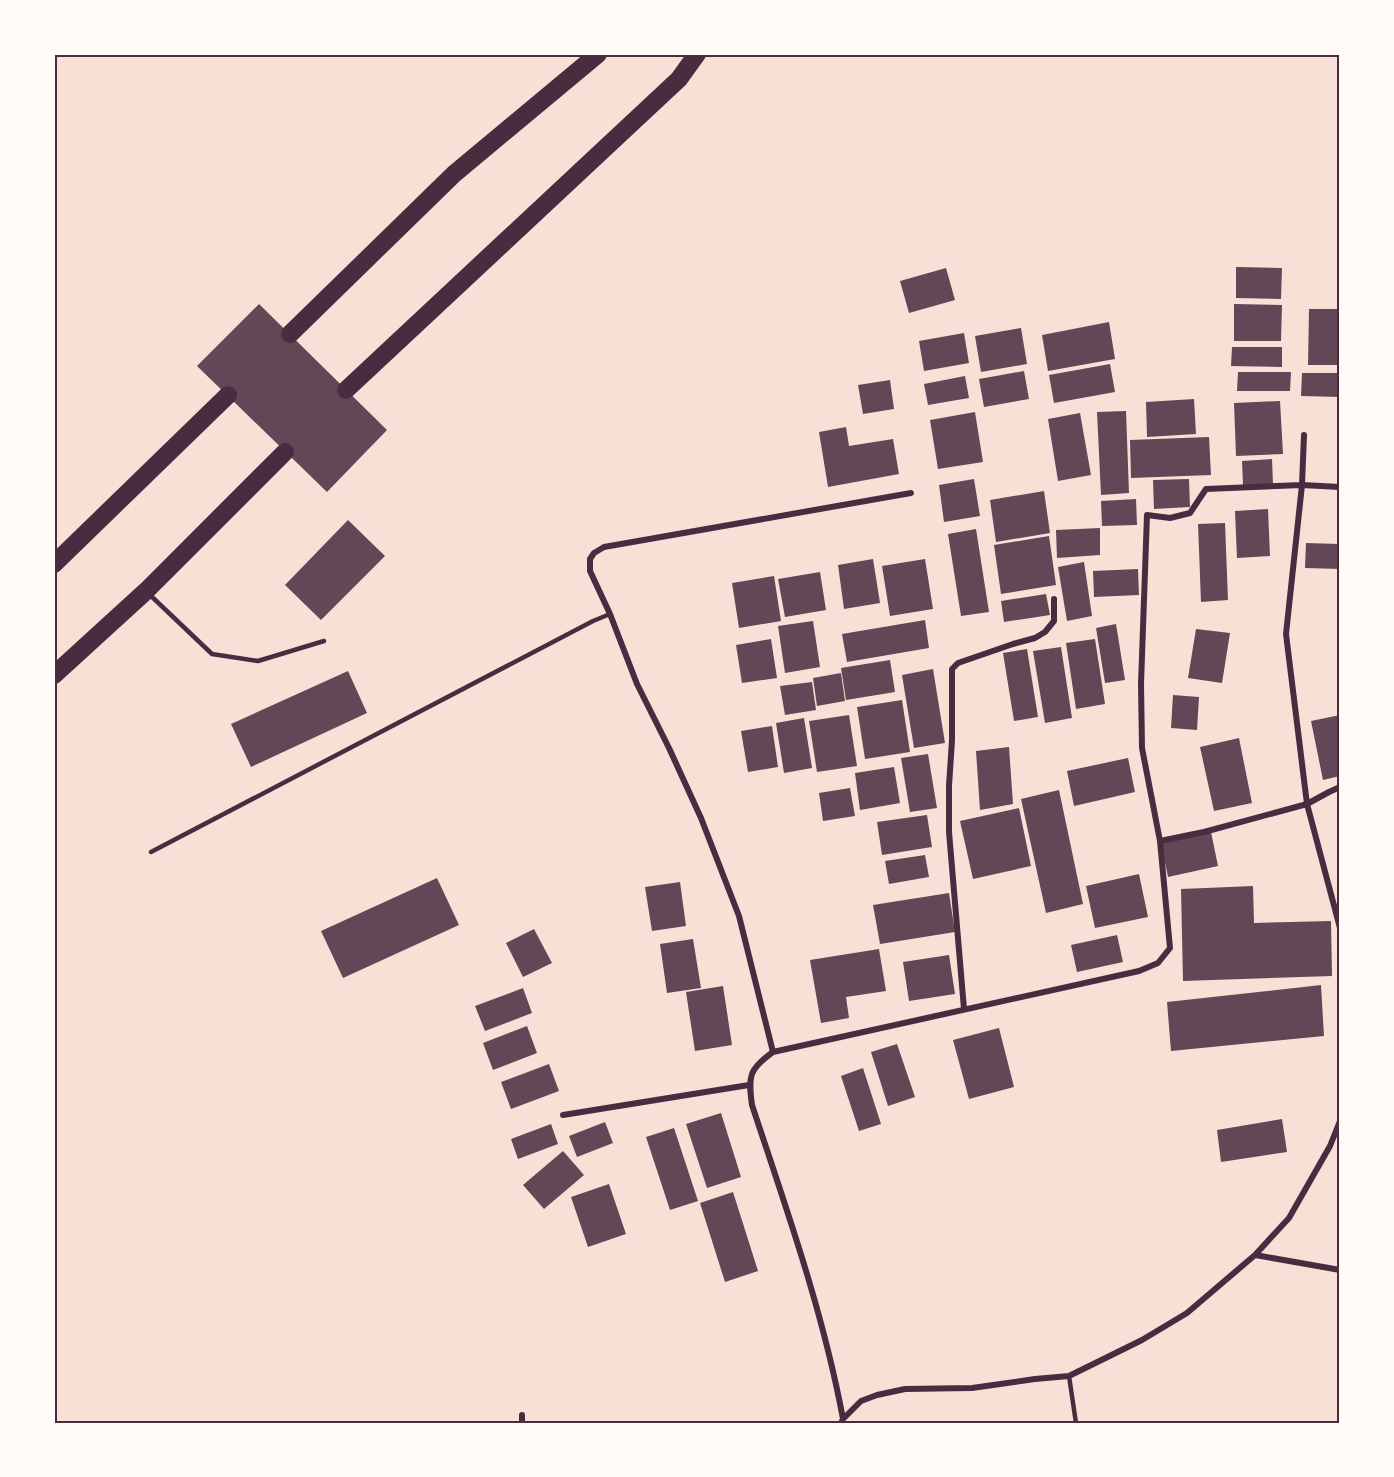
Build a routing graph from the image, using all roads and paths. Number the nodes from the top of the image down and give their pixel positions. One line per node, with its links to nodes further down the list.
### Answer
1 (598, 54): 3 (highway)
2 (697, 54): 4 (highway)
3 (290, 334)
4 (346, 390)
5 (228, 395): 11 (highway)
6 (1304, 435): 8 (street)
7 (285, 452): 12 (highway)
8 (1302, 485): 9 (street); 18 (street); 19 (street)
9 (1340, 488)
10 (911, 493): 14 (street)
11 (54, 564)
12 (146, 591): 15 (lane); 16 (highway)
13 (1054, 599): 22 (street)
14 (610, 614): 20 (lane); 23 (street)
15 (324, 641)
16 (54, 675)
17 (1340, 788): 18 (street)
18 (1307, 804): 19 (street); 21 (street)
19 (1160, 841): 22 (street)
20 (151, 852)
21 (1340, 928)
22 (964, 1009): 23 (street)
23 (773, 1052): 24 (street)
24 (749, 1084): 25 (street); 31 (street)
25 (563, 1115)
26 (1340, 1121): 27 (street)
27 (1255, 1255): 28 (street); 29 (street)
28 (1340, 1270)
29 (1069, 1376): 31 (street); 33 (lane)
30 (522, 1415): 32 (street)
31 (842, 1421)
32 (522, 1423)
33 (1076, 1423)

